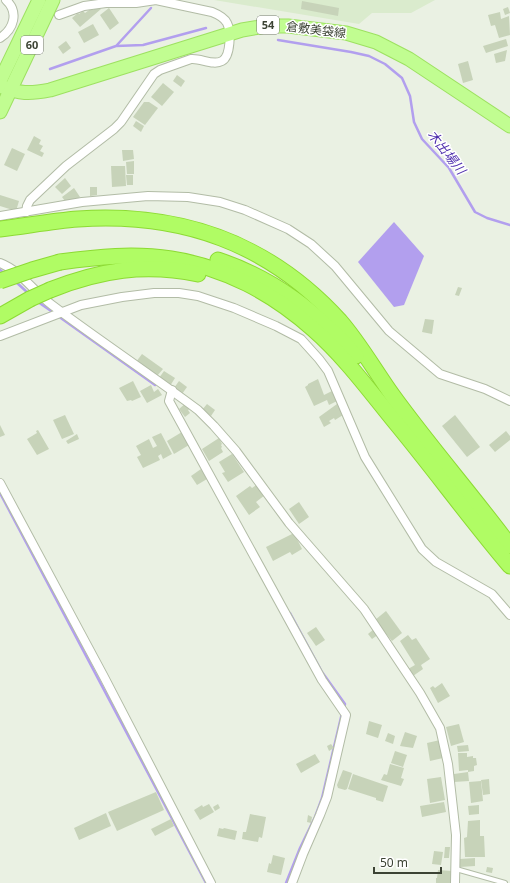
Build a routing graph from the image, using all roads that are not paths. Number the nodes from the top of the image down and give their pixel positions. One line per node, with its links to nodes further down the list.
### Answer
1 (6, 0): 7 (street)
2 (39, 0): 8 (main road, 60)
3 (53, 0): 9 (main road, 60)
4 (156, 0): 5 (street); 6 (street)
5 (59, 15)
6 (228, 34): 9 (main road, 倉敷美袋線 / 54); 11 (main road, 倉敷美袋線 / 54); 12 (street)
7 (0, 38)
8 (0, 81)
9 (5, 88): 10 (main road)
10 (0, 112)
11 (510, 126)
12 (26, 212): 13 (street); 24 (street)
13 (0, 216)
14 (0, 229): 23 (highway)
15 (60, 262): 17 (highway, bridge); 18 (highway); 23 (highway)
16 (0, 263): 19 (street)
17 (0, 281)
18 (268, 296): 20 (highway, bridge); 26 (highway)
19 (57, 313): 21 (street); 22 (street); 31 (street)
20 (0, 316)
21 (0, 336)
22 (172, 390): 32 (street); 34 (street)
23 (394, 396): 26 (highway)
24 (510, 401)
25 (0, 483): 33 (street)
26 (487, 527): 27 (highway); 28 (highway); 29 (highway); 30 (highway)
27 (510, 540)
28 (510, 546)
29 (510, 566)
30 (510, 578)
31 (510, 615)
32 (455, 869): 35 (street); 36 (lane)
33 (211, 883)
34 (292, 883)
35 (455, 883)
36 (505, 883)

